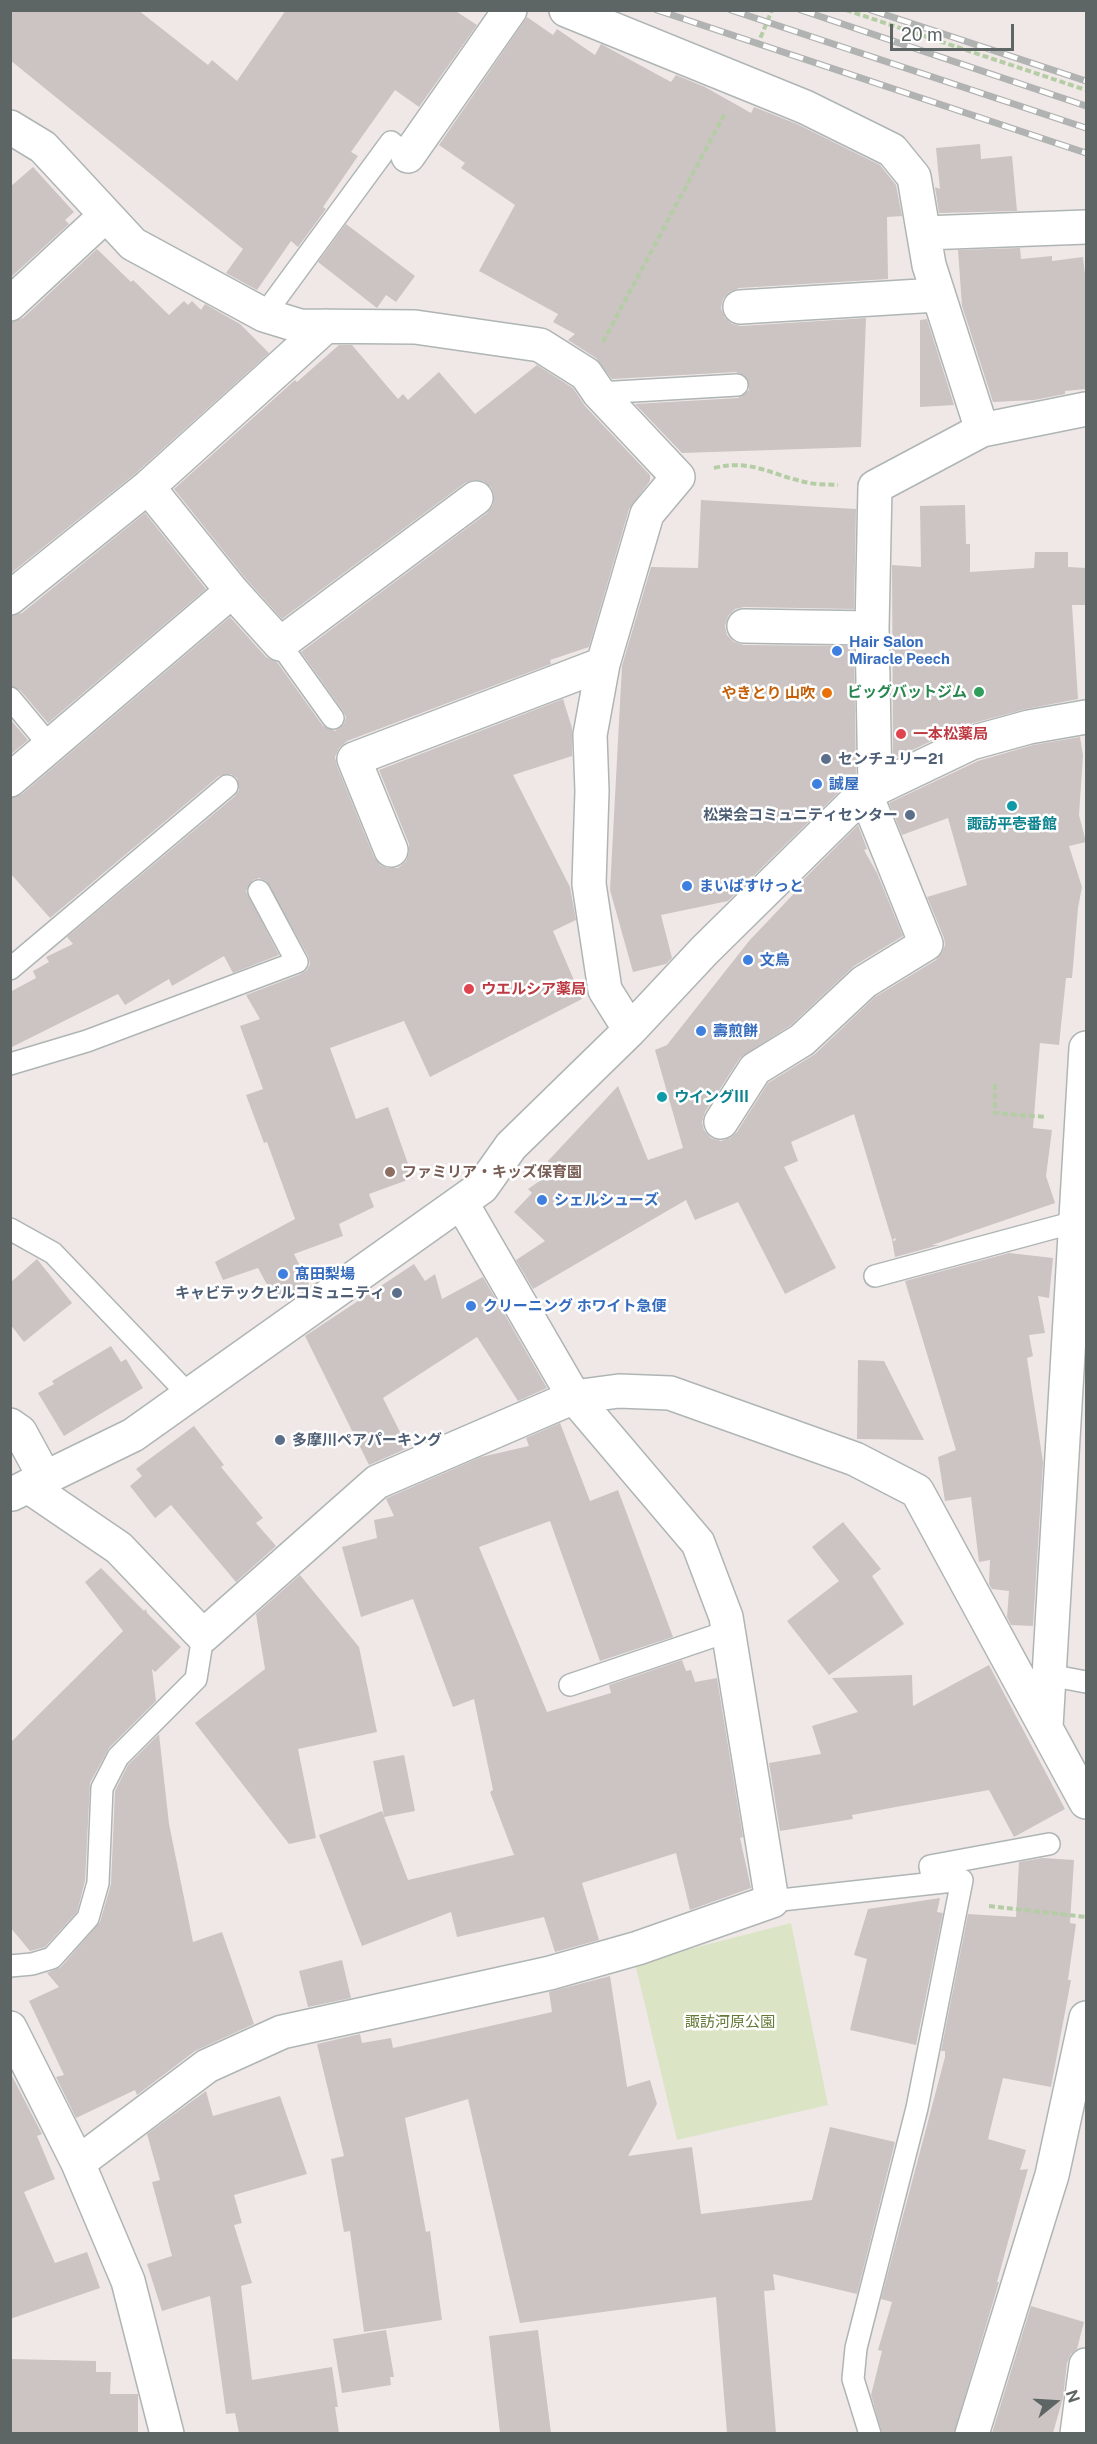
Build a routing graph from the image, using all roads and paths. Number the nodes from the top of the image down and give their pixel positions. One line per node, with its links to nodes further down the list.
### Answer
1 (510, 10): 7 (street)
2 (566, 10): 4 (street)
3 (846, 10): 5 (path)
4 (741, 82): 10 (street); 16 (path)
5 (1086, 90)
6 (10, 127): 8 (street)
7 (408, 156): 14 (lane)
8 (106, 215): 12 (street); 14 (street)
9 (1086, 227): 10 (street)
10 (924, 233): 11 (street)
11 (937, 295): 13 (street); 19 (street)
12 (10, 304)
13 (740, 307)
14 (264, 315): 15 (street)
15 (326, 327): 16 (street); 21 (street)
16 (593, 384): 17 (lane); 20 (street)
17 (737, 385)
18 (1086, 409): 19 (street)
19 (982, 430): 22 (street)
20 (678, 477): 22 (path); 29 (street)
21 (148, 487): 24 (street); 25 (street)
22 (875, 487): 27 (street)
23 (476, 498): 28 (street)
24 (232, 591): 28 (street); 33 (street)
25 (10, 598)
26 (744, 626): 27 (street)
27 (872, 628): 36 (street)
28 (280, 644): 32 (lane)
29 (603, 664): 37 (street); 40 (street)
30 (10, 698): 33 (lane)
31 (1086, 717): 36 (street)
32 (333, 718)
33 (51, 746): 34 (street)
34 (10, 780)
35 (227, 786): 39 (lane)
36 (871, 792): 40 (street); 45 (street)
37 (391, 850)
38 (259, 891): 42 (lane)
39 (10, 969)
40 (630, 1030): 46 (street)
41 (1086, 1048): 44 (street)
42 (10, 1064)
43 (995, 1084): 44 (path)
44 (1082, 1120): 47 (street)
45 (722, 1122)
46 (461, 1202): 50 (street); 51 (street)
47 (1081, 1224): 49 (lane); 56 (street)
48 (10, 1229): 50 (lane)
49 (875, 1276)
50 (189, 1395): 53 (street)
51 (574, 1397): 54 (street); 55 (street); 59 (street)
52 (10, 1425): 53 (street)
53 (28, 1486): 55 (street)
54 (729, 1631): 58 (lane); 63 (street)
55 (203, 1636): 66 (lane)
56 (1049, 1675): 57 (lane); 59 (street)
57 (1086, 1682)
58 (570, 1685)
59 (1046, 1727): 60 (street)
60 (1086, 1802)
61 (1049, 1844): 62 (lane)
62 (933, 1882): 63 (lane); 64 (lane)
63 (772, 1901): 69 (street)
64 (958, 1903): 65 (path); 72 (lane)
65 (1086, 1917)
66 (10, 1966)
67 (1086, 2018): 73 (street)
68 (10, 2028): 69 (street)
69 (78, 2163): 71 (street)
70 (1086, 2365): 74 (street)
71 (167, 2433)
72 (870, 2433)
73 (972, 2433)
74 (1077, 2433)

